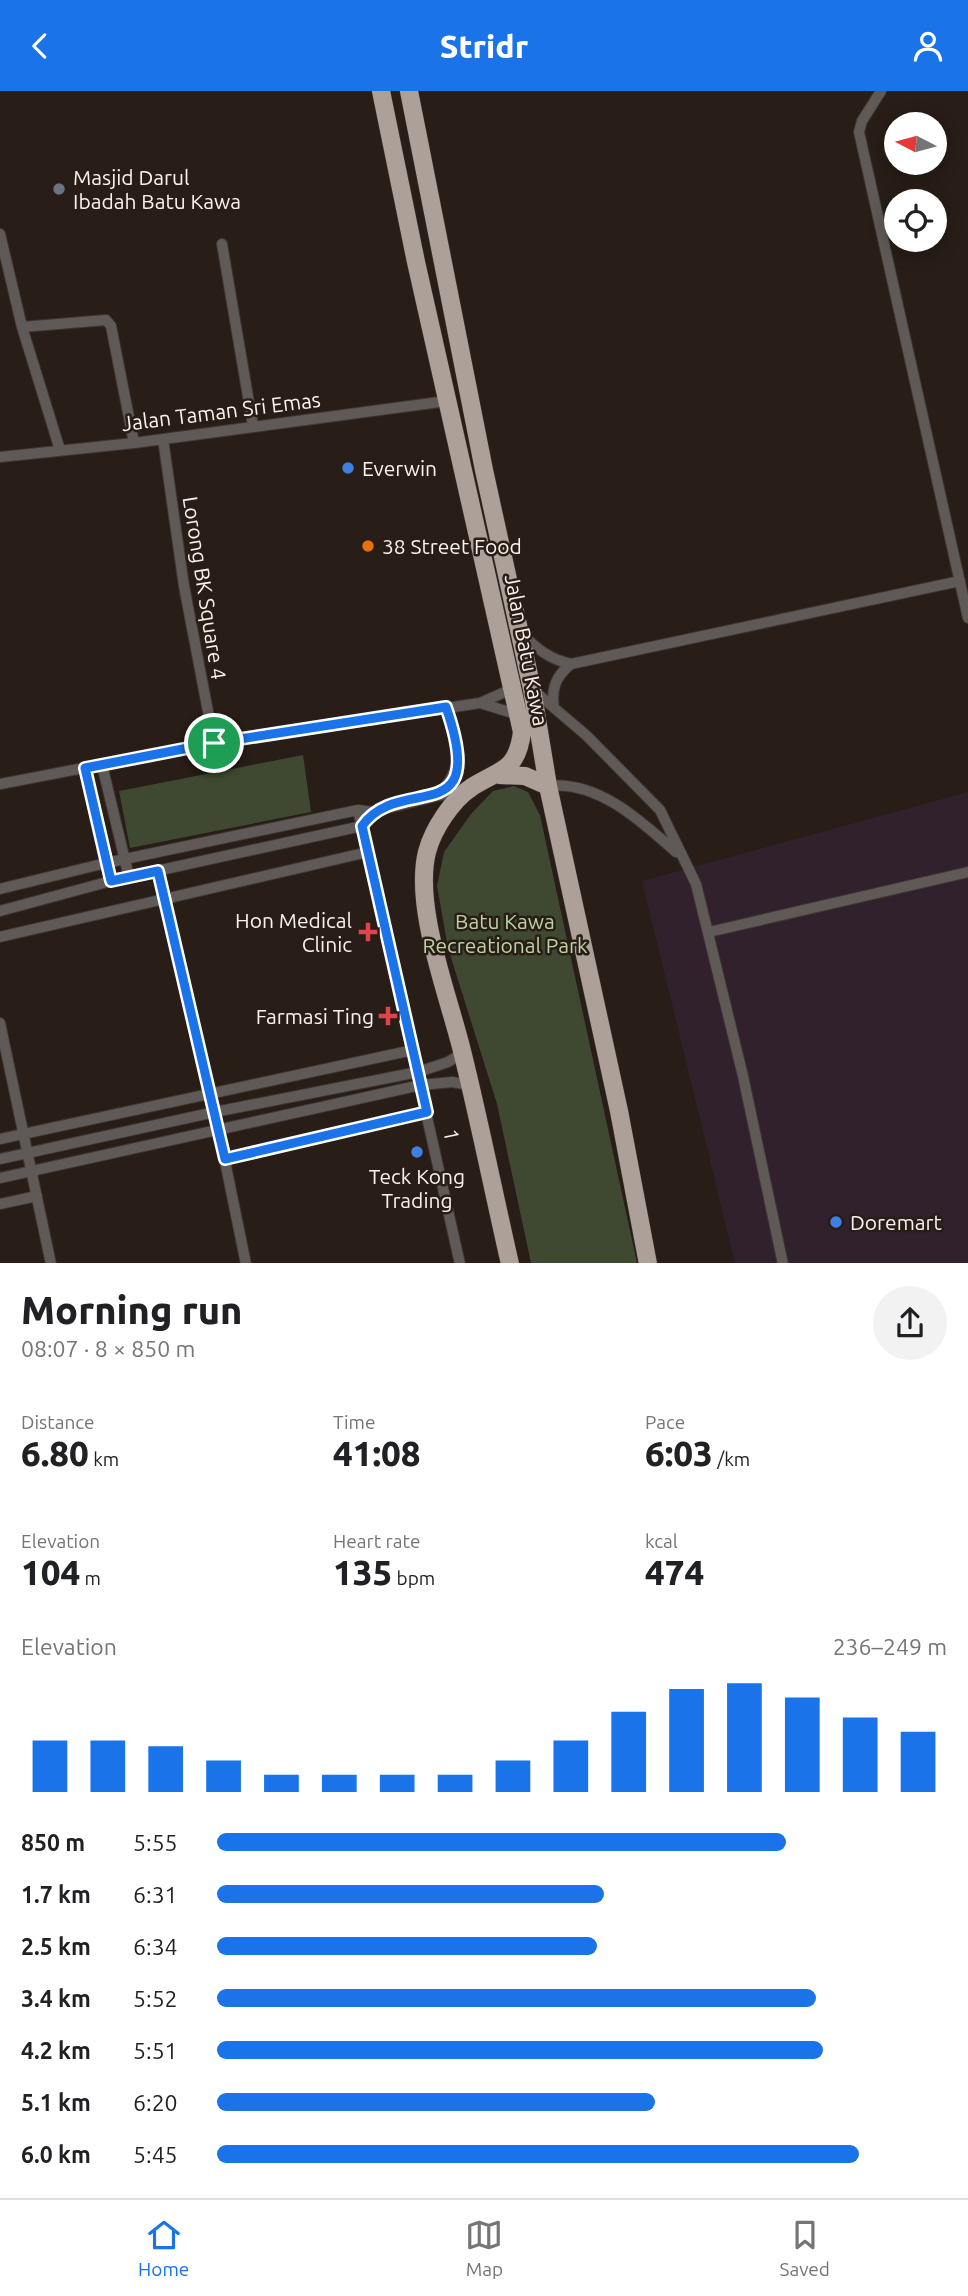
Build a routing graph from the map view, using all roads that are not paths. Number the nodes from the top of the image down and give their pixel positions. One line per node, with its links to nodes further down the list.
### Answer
1 (381, 91): 7 (highway, Jalan Batu Kawa)
2 (409, 91): 15 (highway, Jalan Batu Kawa)
3 (881, 91): 13 (street)
4 (0, 234): 6 (street)
5 (222, 244): 8 (street)
6 (22, 327): 10 (street); 11 (street)
7 (447, 401): 8 (street, Jalan Taman Sri Emas); 17 (highway, Jalan Batu Kawa)
8 (253, 426): 9 (street, Jalan Taman Sri Emas)
9 (163, 439): 10 (street, Jalan Taman Sri Emas); 22 (street, Lorong BK Square 4)
10 (134, 443): 11 (street, Jalan Taman Sri Emas)
11 (60, 450): 12 (street, Jalan Taman Sri Emas)
12 (0, 457)
13 (960, 581): 14 (street); 16 (street)
14 (968, 618)
15 (519, 631): 16 (street); 17 (highway, Jalan Batu Kawa)
16 (571, 664): 20 (street)
17 (523, 688): 18 (street); 20 (street); 21 (highway, Jalan Batu Kawa); 27 (highway, Jalan Batu Kawa)
18 (480, 703): 19 (street); 21 (street)
19 (446, 707): 22 (street); 29 (street)
20 (554, 708): 34 (street)
21 (519, 715): 25 (highway, Jalan Batu Kawa)
22 (214, 743): 23 (street)
23 (102, 765): 24 (street); 35 (street)
24 (85, 768): 26 (street); 36 (street)
25 (499, 775): 27 (highway); 28 (highway, Jalan Batu Kawa)
26 (0, 784)
27 (548, 786): 34 (street); 69 (highway, Jalan Batu Kawa)
28 (471, 788): 29 (street); 48 (highway, Jalan Batu Kawa)
29 (440, 793): 31 (street)
30 (358, 810): 31 (street); 32 (street, 1); 35 (street)
31 (372, 812): 32 (street)
32 (362, 826): 33 (street, 1); 37 (street)
33 (368, 852): 42 (street); 47 (street, 1)
34 (680, 856): 44 (street)
35 (125, 859): 36 (street); 39 (street)
36 (106, 863): 40 (street); 41 (street)
37 (158, 871): 39 (street); 42 (street)
38 (968, 871): 44 (street)
39 (129, 877): 40 (street)
40 (111, 881): 43 (street)
41 (0, 889)
42 (165, 898): 45 (street); 52 (street)
43 (0, 911)
44 (709, 932): 70 (street)
45 (0, 937)
46 (0, 1023): 56 (street)
47 (413, 1051): 49 (street, 1); 52 (street)
48 (463, 1053): 49 (street); 51 (highway, Jalan Batu Kawa)
49 (418, 1072): 50 (street, 1); 53 (street)
50 (421, 1085): 51 (street); 54 (street, 1); 55 (street)
51 (470, 1085): 68 (highway, Jalan Batu Kawa)
52 (211, 1093): 53 (street); 56 (street)
53 (215, 1112): 55 (street); 58 (street)
54 (427, 1112): 60 (street); 67 (street, 1)
55 (219, 1130): 60 (street); 61 (street)
56 (23, 1134): 57 (street); 58 (street)
57 (0, 1139)
58 (27, 1153): 59 (street); 61 (street)
59 (0, 1159)
60 (225, 1159): 66 (street)
61 (31, 1171): 62 (street); 63 (street)
62 (0, 1178)
63 (37, 1195): 64 (street); 65 (street)
64 (0, 1204)
65 (51, 1263)
66 (246, 1263)
67 (460, 1263)
68 (510, 1263)
69 (648, 1263)
70 (783, 1263)

